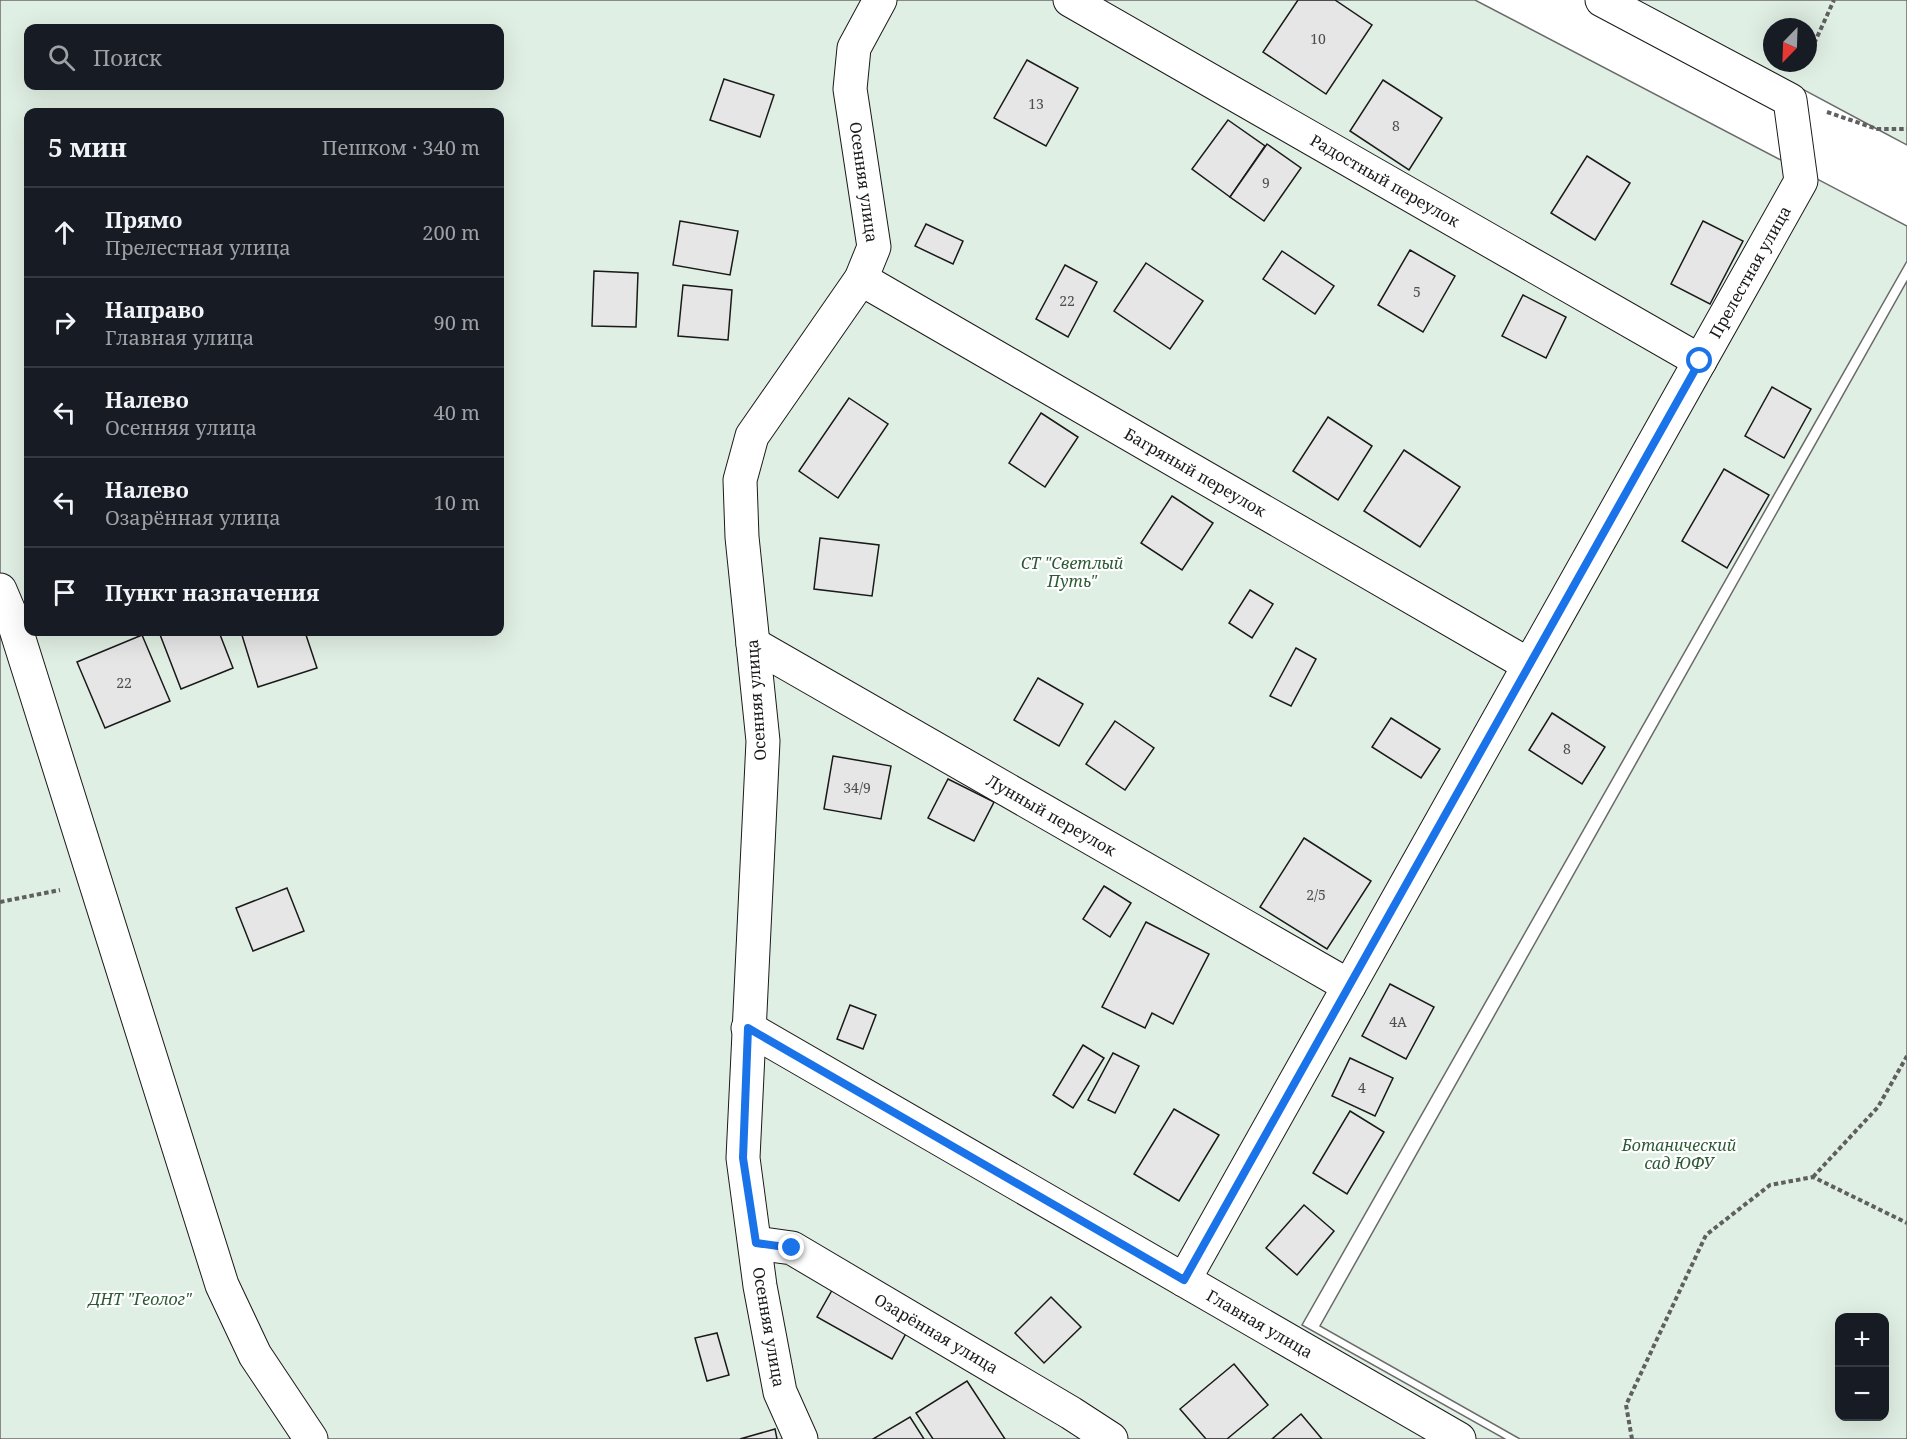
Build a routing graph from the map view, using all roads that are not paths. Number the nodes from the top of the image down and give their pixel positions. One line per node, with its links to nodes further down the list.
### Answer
1 (880, 0): 4 (street, Осенняя улица)
2 (1070, 0): 5 (street, Радостный переулок)
3 (1602, 0): 5 (street, Прелестная улица)
4 (861, 279): 7 (street, Осенняя улица); 8 (street, Багряный переулок)
5 (1700, 361): 8 (street, Прелестная улица)
6 (0, 590): 13 (street)
7 (753, 644): 9 (street, Лунный переулок); 10 (street, Осенняя улица)
8 (1529, 665): 9 (street, Прелестная улица)
9 (1349, 986): 12 (street, Прелестная улица)
10 (748, 1028): 11 (street, Осенняя улица); 12 (street, Главная улица)
11 (756, 1243): 14 (street, Осенняя улица); 15 (street, Озарённая улица)
12 (1184, 1280): 16 (street, Главная улица)
13 (311, 1439)
14 (801, 1439)
15 (1111, 1439)
16 (1459, 1439)

